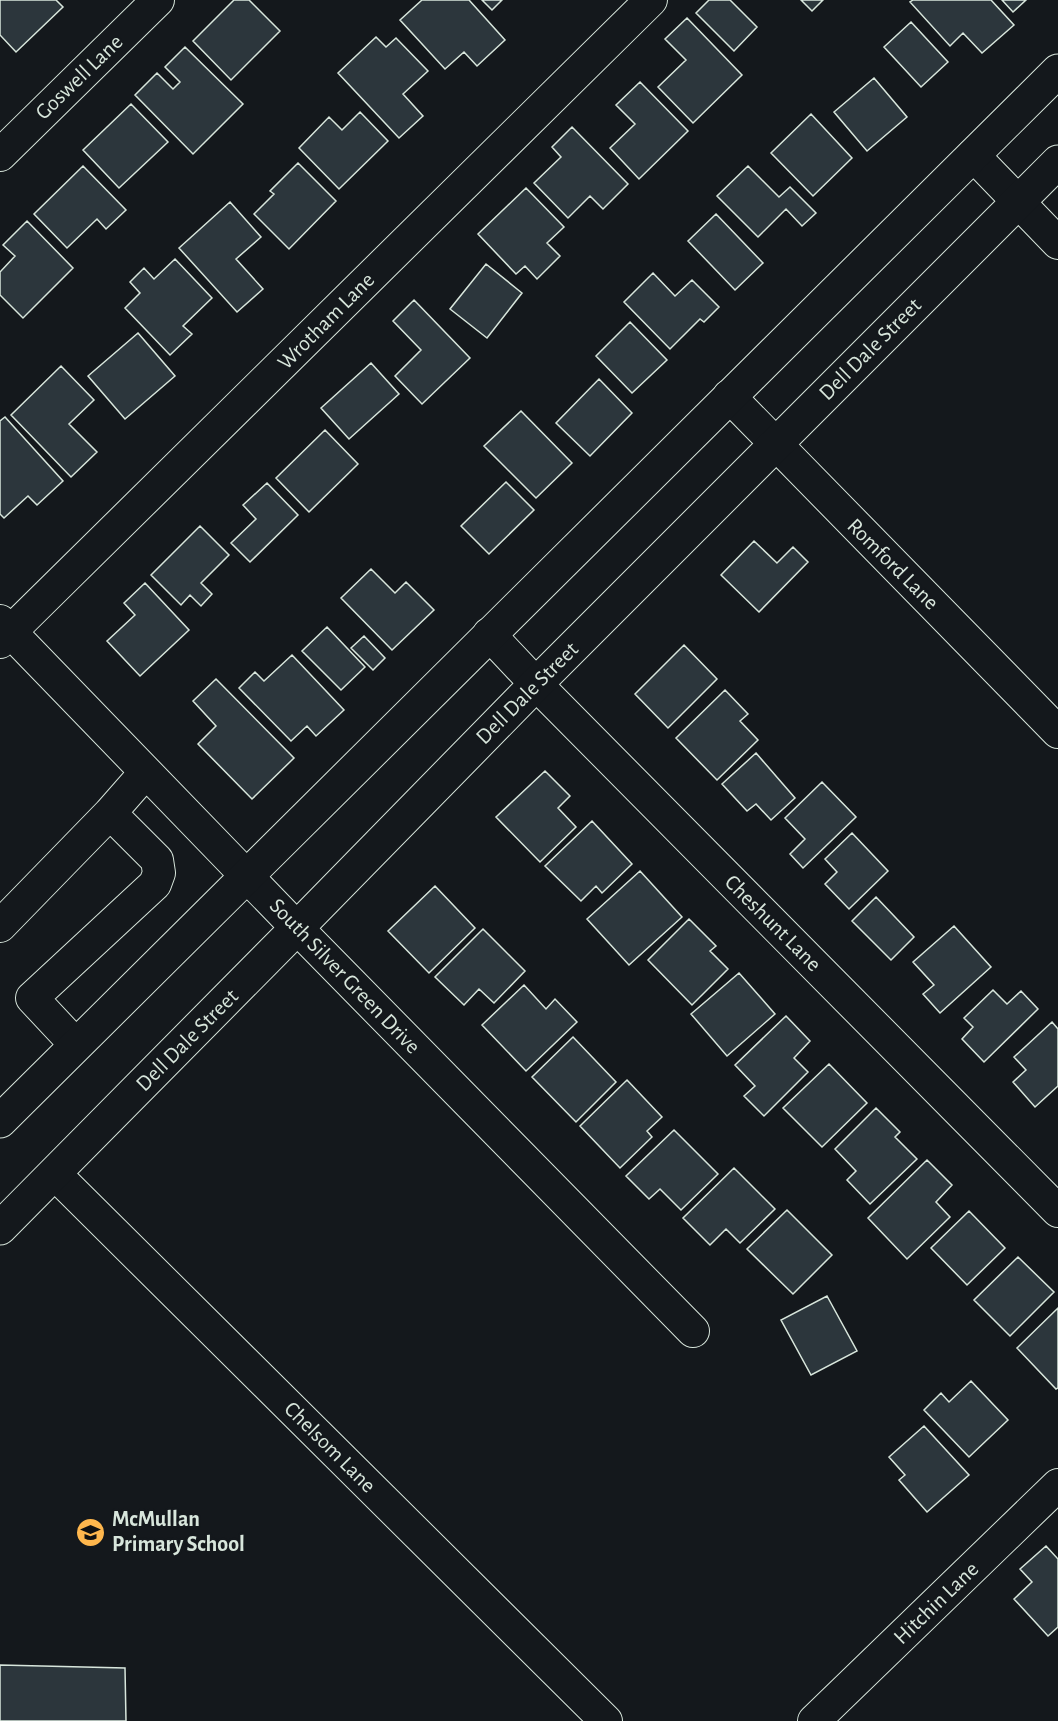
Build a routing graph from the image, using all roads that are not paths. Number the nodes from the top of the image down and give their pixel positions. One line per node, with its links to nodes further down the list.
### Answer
1 (158, 0): 4 (street, Goswell Lane)
2 (651, 0): 11 (street, Wrotham Lane)
3 (1058, 71): 5 (main road)
4 (0, 155)
5 (973, 155): 7 (street); 9 (main road)
6 (1058, 162): 7 (main road, Dell Dale Street)
7 (1017, 201): 8 (street); 10 (main road, Dell Dale Street)
8 (1058, 243)
9 (729, 396): 10 (street, Romford Lane); 12 (main road)
10 (775, 445): 13 (main road, Dell Dale Street); 14 (street, Romford Lane)
11 (4, 631): 15 (street, South Silver Green Drive)
12 (489, 634): 13 (street, Cheshunt Lane); 17 (main road)
13 (536, 684): 19 (main road, Dell Dale Street); 23 (street, Cheshunt Lane)
14 (1058, 732)
15 (146, 771): 16 (street); 17 (street, South Silver Green Drive)
16 (110, 813): 18 (street); 20 (street)
17 (247, 875): 19 (street, South Silver Green Drive); 20 (main road)
18 (0, 926)
19 (297, 928): 22 (main road, Dell Dale Street); 25 (street, South Silver Green Drive)
20 (76, 1045): 21 (main road)
21 (0, 1120)
22 (55, 1174): 24 (main road, Dell Dale Street); 27 (street, Chelsom Lane)
23 (1058, 1211)
24 (0, 1228)
25 (693, 1331)
26 (1058, 1485): 28 (street, Hitchin Lane)
27 (606, 1721)
28 (814, 1721)

